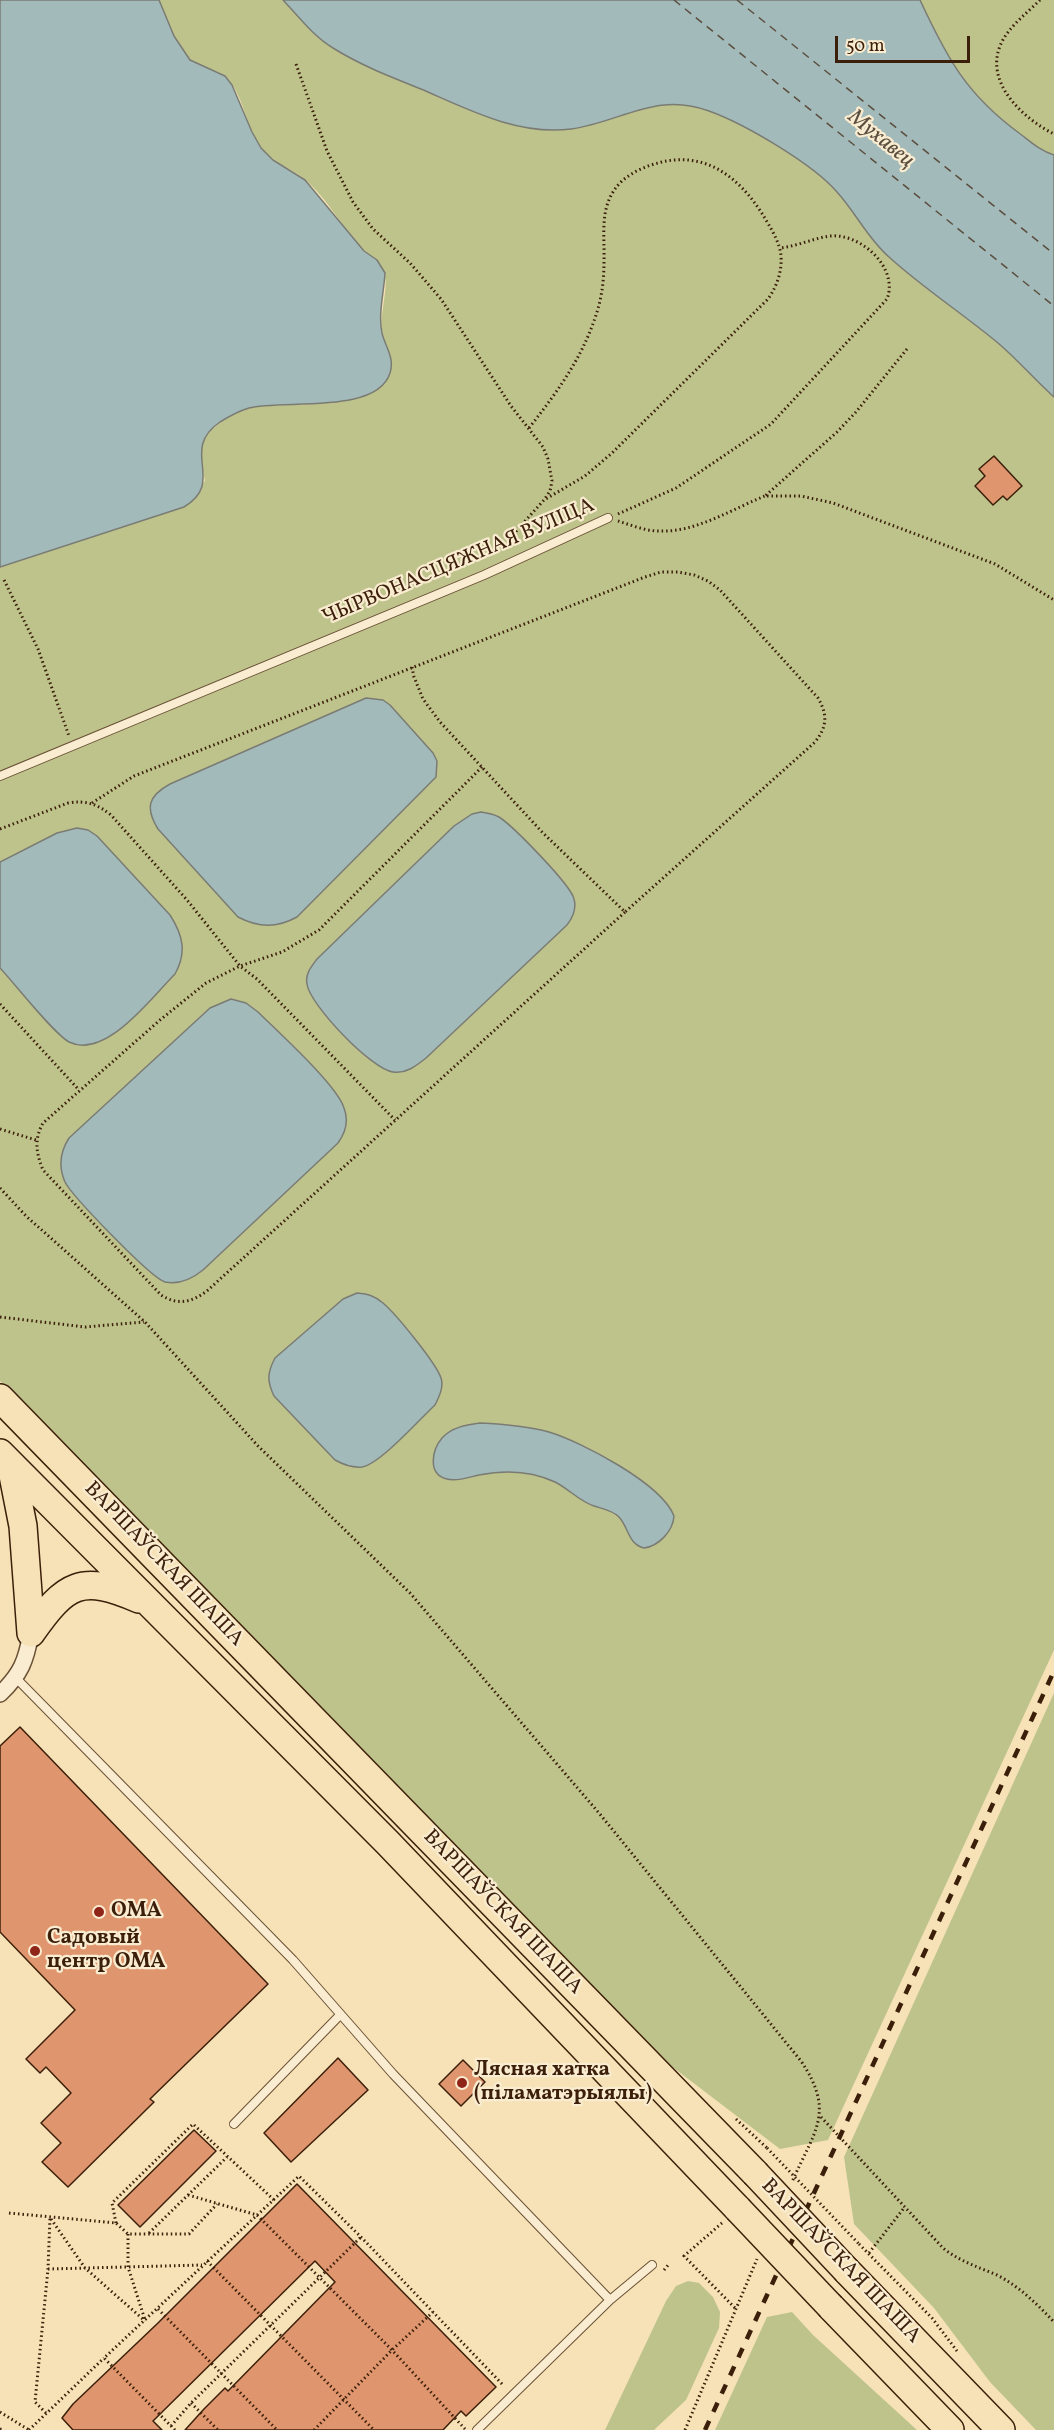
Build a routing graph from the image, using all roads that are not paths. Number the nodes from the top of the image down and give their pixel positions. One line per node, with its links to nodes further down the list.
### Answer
1 (608, 518): 2 (lane, ЧЫРВОНАСЦЯЖНАЯ ВУЛІЦА)
2 (0, 776)
3 (0, 1398): 15 (highway, ВАРШАЎСКАЯ ШАША, bridge)
4 (5, 1459): 5 (highway, ВАРШАЎСКАЯ ШАША); 6 (highway)
5 (147, 1603): 6 (highway); 14 (highway, ВАРШАЎСКАЯ ШАША, bridge)
6 (31, 1633): 7 (street)
7 (16, 1678): 8 (street); 9 (lane)
8 (0, 1694)
9 (340, 2015): 10 (lane); 12 (lane)
10 (234, 2124)
11 (652, 2265): 12 (lane)
12 (610, 2300): 13 (lane)
13 (477, 2430)
14 (950, 2430)
15 (1001, 2430)

